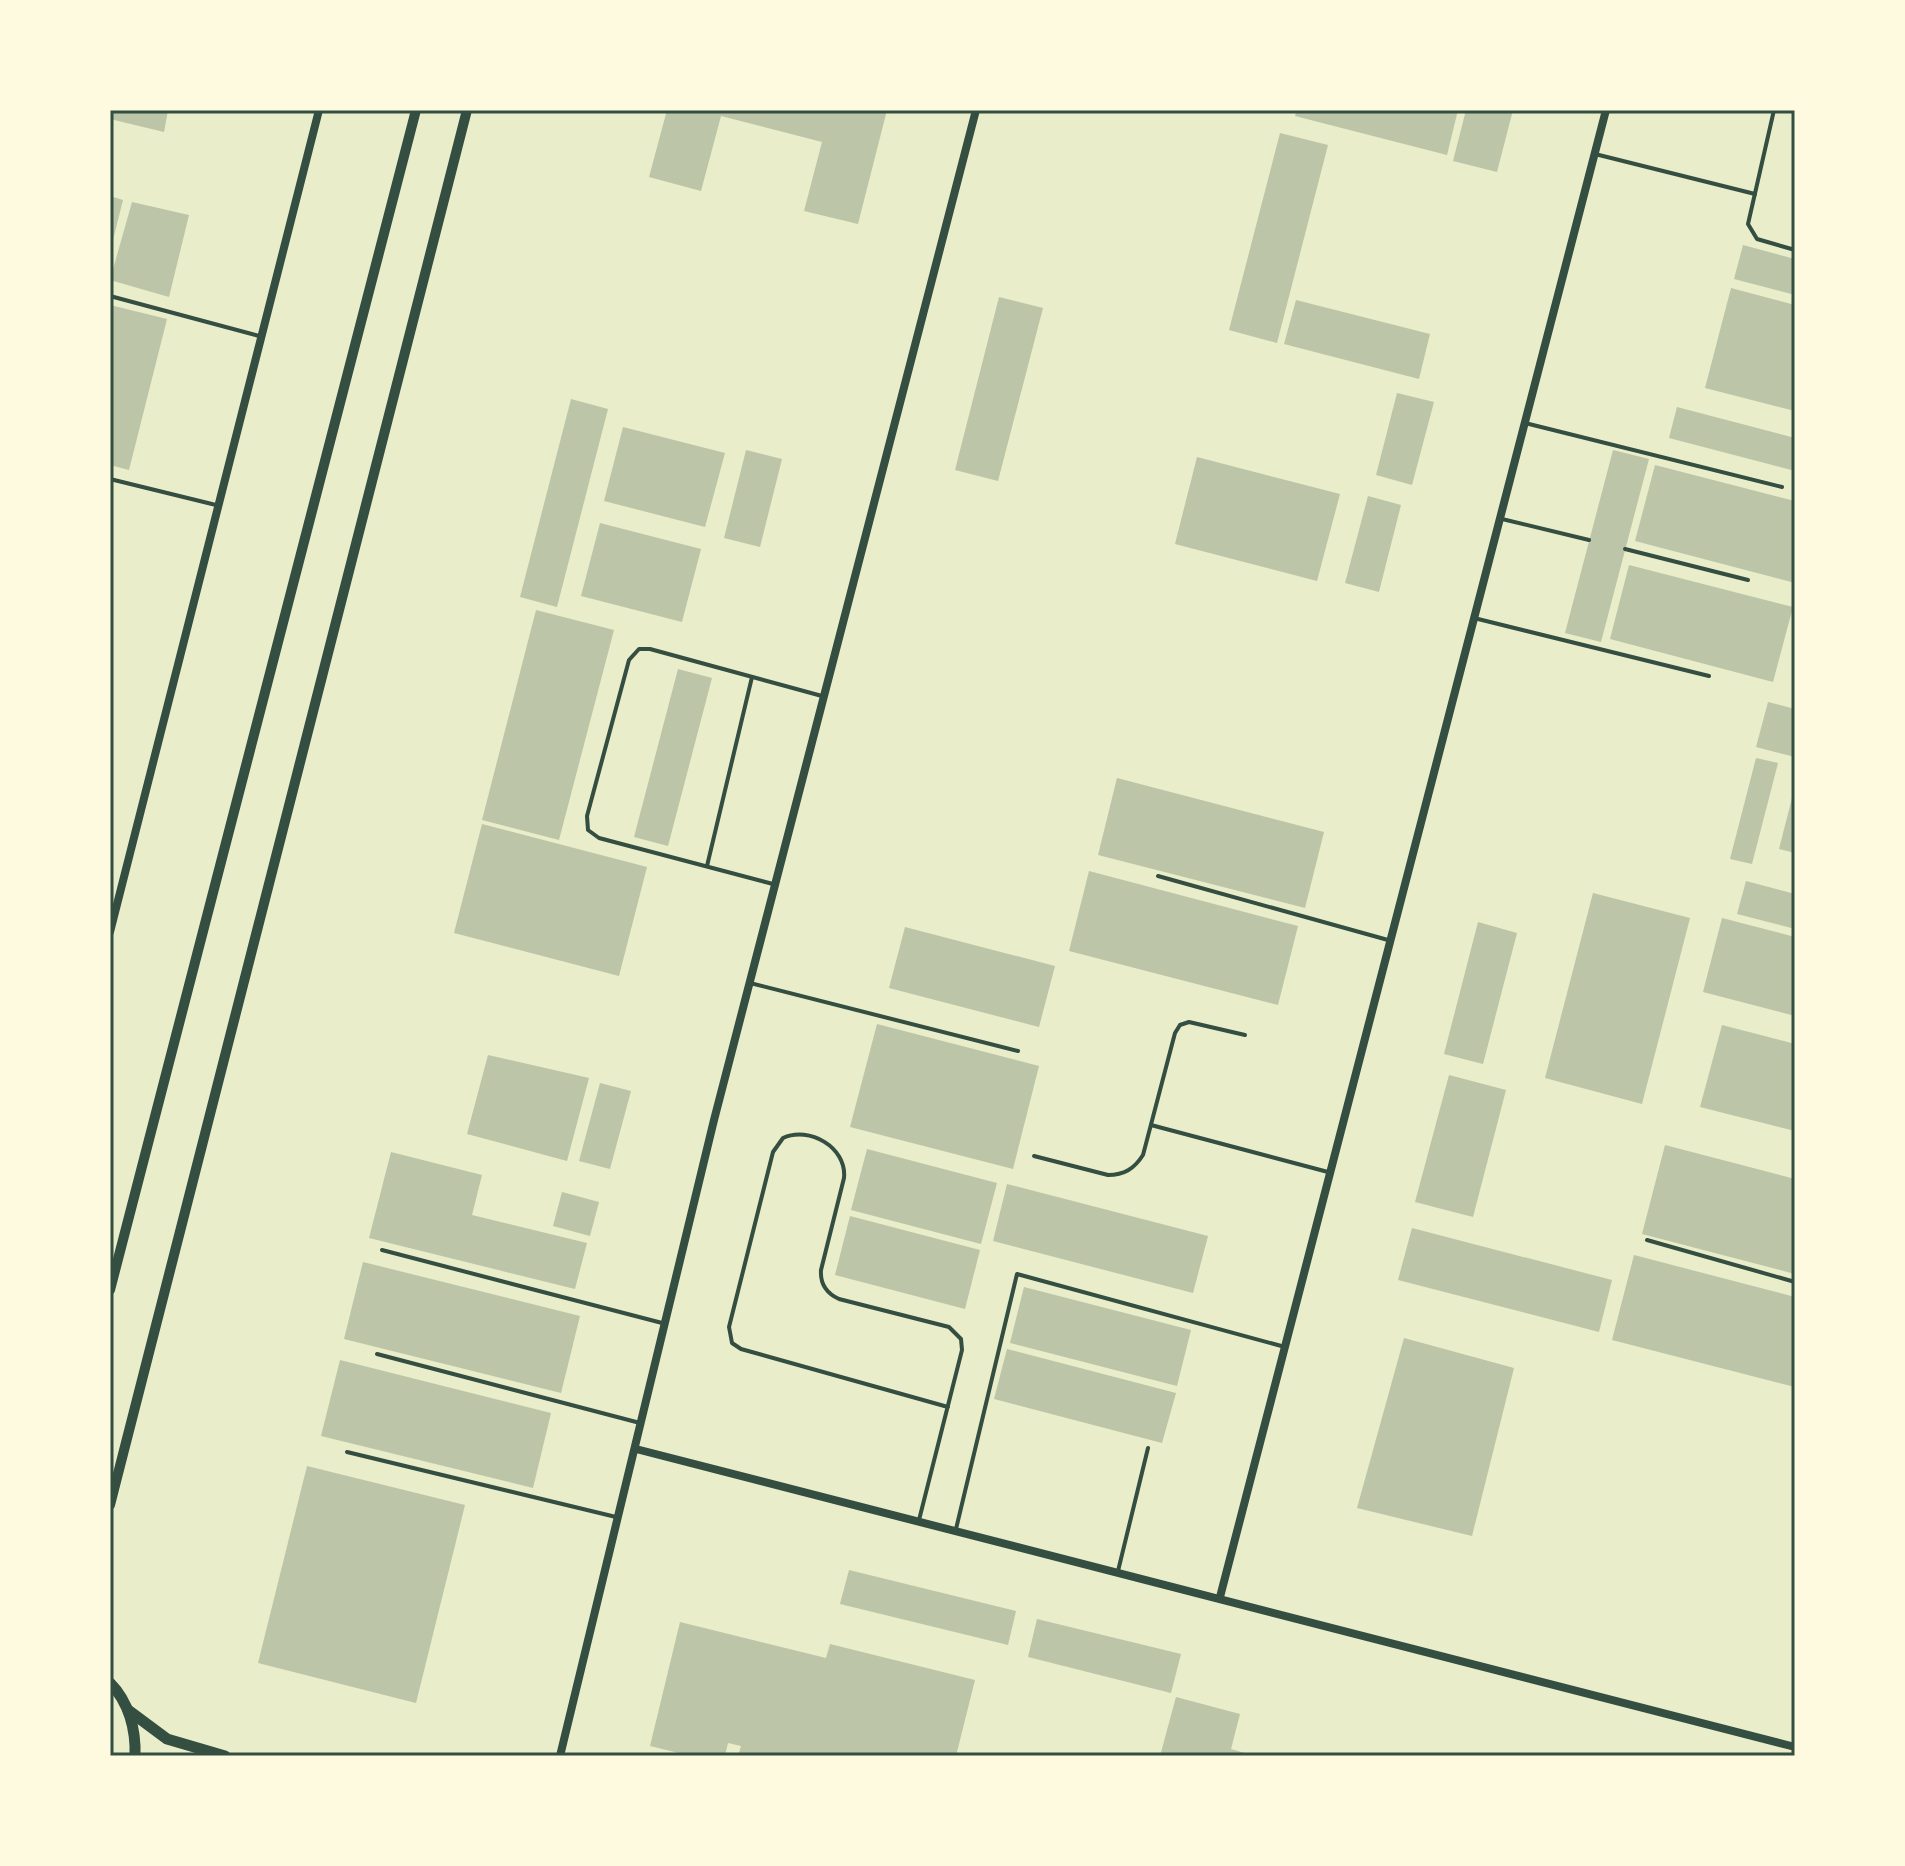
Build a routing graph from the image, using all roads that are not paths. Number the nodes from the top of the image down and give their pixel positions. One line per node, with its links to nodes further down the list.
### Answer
1 (319, 110): 11 (street)
2 (416, 110): 37 (street)
3 (467, 110): 48 (street)
4 (976, 110): 23 (street)
5 (1606, 110): 7 (street)
6 (1774, 110): 8 (lane)
7 (1595, 154): 8 (lane); 12 (street)
8 (1755, 194): 9 (lane)
9 (1795, 250)
10 (110, 296): 11 (lane)
11 (262, 336): 15 (street)
12 (1525, 423): 14 (lane); 16 (street)
13 (110, 479): 15 (lane)
14 (1782, 487)
15 (218, 506): 27 (street)
16 (1500, 518): 17 (lane); 20 (street)
17 (1589, 540)
18 (1625, 549): 19 (lane)
19 (1748, 580)
20 (1474, 618): 21 (lane); 28 (street)
21 (1709, 676)
22 (752, 677): 23 (lane); 24 (lane); 24 (lane)
23 (824, 696): 26 (street)
24 (707, 866): 26 (lane)
25 (1158, 876): 28 (lane)
26 (776, 884): 29 (street)
27 (110, 932)
28 (1391, 940): 34 (street)
29 (750, 983): 31 (lane); 40 (street)
30 (1245, 1035): 32 (lane)
31 (1018, 1051)
32 (1151, 1125): 33 (lane); 34 (lane)
33 (1034, 1156)
34 (1330, 1173): 41 (street)
35 (1647, 1240): 38 (lane)
36 (382, 1250): 40 (lane)
37 (113, 1272): 39 (street)
38 (1795, 1282)
39 (110, 1290)
40 (666, 1324): 44 (street)
41 (1285, 1347): 51 (lane); 53 (street)
42 (377, 1354): 44 (lane)
43 (948, 1407): 43 (lane); 50 (lane)
44 (642, 1423): 46 (street)
45 (1148, 1448): 52 (lane)
46 (636, 1449): 49 (street); 50 (street)
47 (347, 1452): 49 (lane)
48 (110, 1505)
49 (618, 1518): 56 (street)
50 (919, 1520): 51 (street)
51 (956, 1529): 52 (street)
52 (1118, 1571): 53 (street)
53 (1220, 1597): 57 (street)
54 (110, 1683): 55 (main road)
55 (128, 1710): 58 (main road); 59 (main road)
56 (561, 1745): 60 (street); 61 (street)
57 (1795, 1747)
58 (135, 1756)
59 (225, 1756)
60 (552, 1756)
61 (560, 1756)

